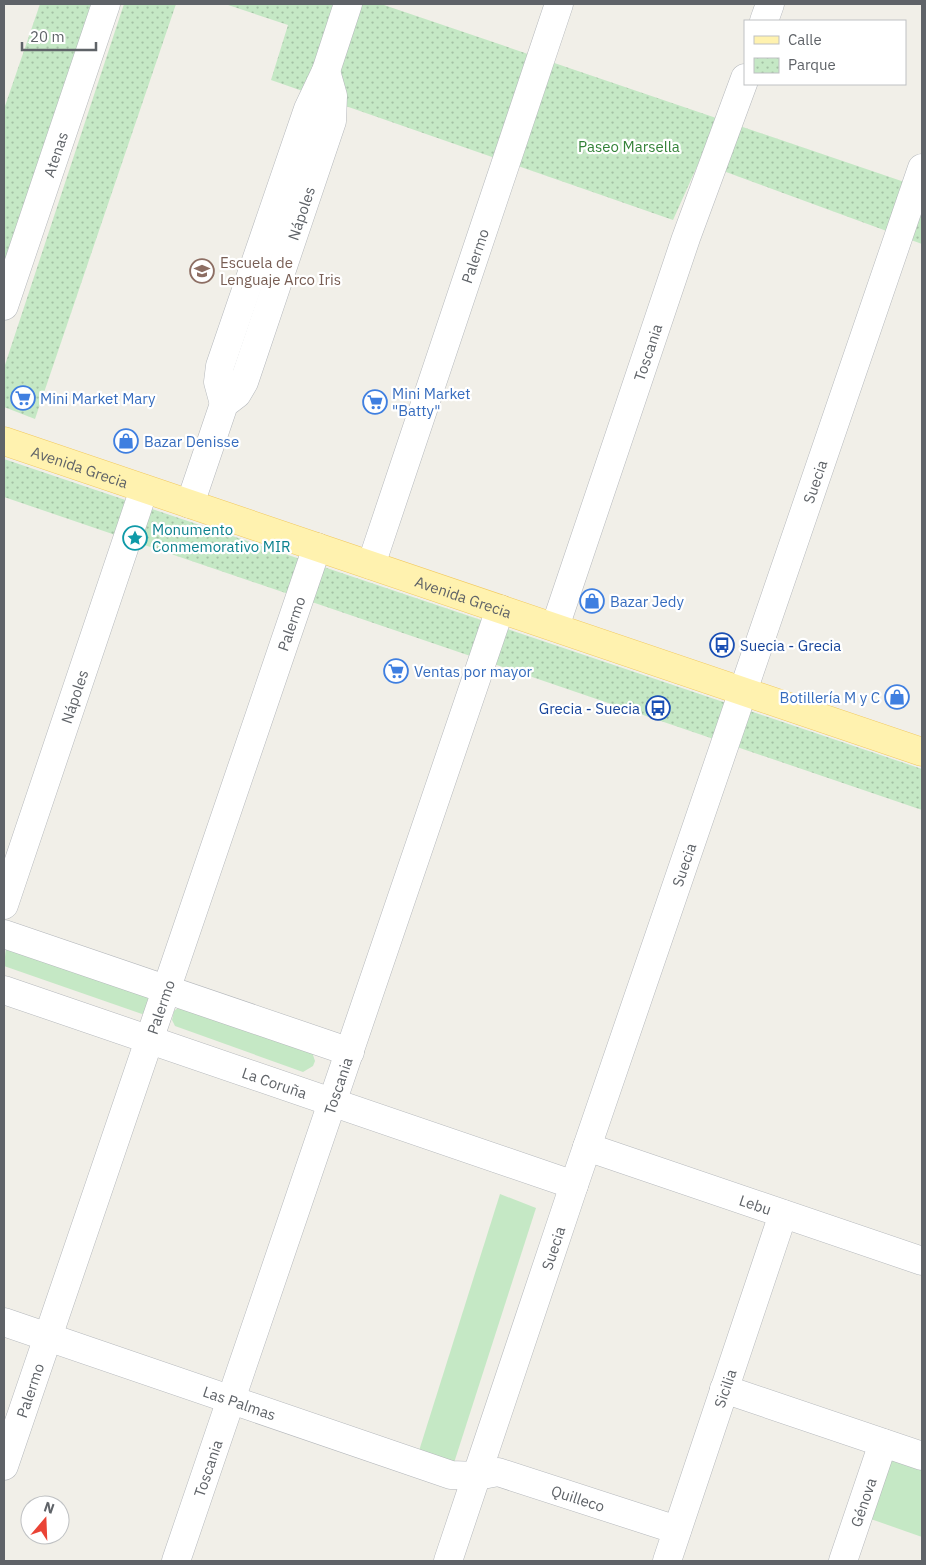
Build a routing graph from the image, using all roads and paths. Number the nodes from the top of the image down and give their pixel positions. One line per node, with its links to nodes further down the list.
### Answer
1 (106, 4): 8 (street, Atenas)
2 (348, 4): 11 (street, Nápoles)
3 (559, 4): 13 (street, Palermo)
4 (770, 4): 5 (street)
5 (764, 20)
6 (744, 81): 15 (street, Toscania)
7 (922, 168): 16 (street, Suecia)
8 (4, 306)
9 (4, 441): 10 (main road, Avenida Grecia)
10 (144, 489): 11 (main road, Avenida Grecia); 18 (street, Nápoles)
11 (190, 504): 12 (main road, Avenida Grecia)
12 (316, 547): 13 (main road, Avenida Grecia); 20 (street, Palermo)
13 (371, 565): 14 (main road, Avenida Grecia)
14 (500, 609): 15 (main road, Avenida Grecia); 23 (street, Toscania)
15 (554, 627): 16 (main road, Avenida Grecia)
16 (744, 691): 17 (main road, Avenida Grecia); 25 (street, Suecia)
17 (922, 752)
18 (4, 905)
19 (4, 934): 20 (street)
20 (166, 989): 22 (street, Palermo); 23 (street)
21 (4, 990): 22 (street, La Coruña)
22 (149, 1039): 24 (street, La Coruña); 30 (street, Palermo)
23 (350, 1052): 24 (street, Toscania)
24 (332, 1102): 26 (street, La Coruña); 32 (street, Toscania)
25 (587, 1147): 26 (street, Suecia); 27 (street, Lebu)
26 (574, 1184): 36 (street, Suecia)
27 (783, 1214): 28 (street, Lebu); 31 (street, Sicilia)
28 (922, 1261)
29 (4, 1322): 30 (street, Las Palmas)
30 (48, 1337): 32 (street, Las Palmas); 35 (street, Palermo)
31 (724, 1389): 33 (street); 37 (street, Sicilia)
32 (231, 1399): 36 (street, Las Palmas); 38 (street, Toscania)
33 (883, 1443): 34 (street); 41 (street, Génova)
34 (922, 1456)
35 (4, 1466)
36 (477, 1476): 37 (street, Quilleco); 39 (street, Suecia)
37 (677, 1530): 40 (street, Sicilia)
38 (176, 1561)
39 (448, 1561)
40 (666, 1561)
41 (843, 1561)

